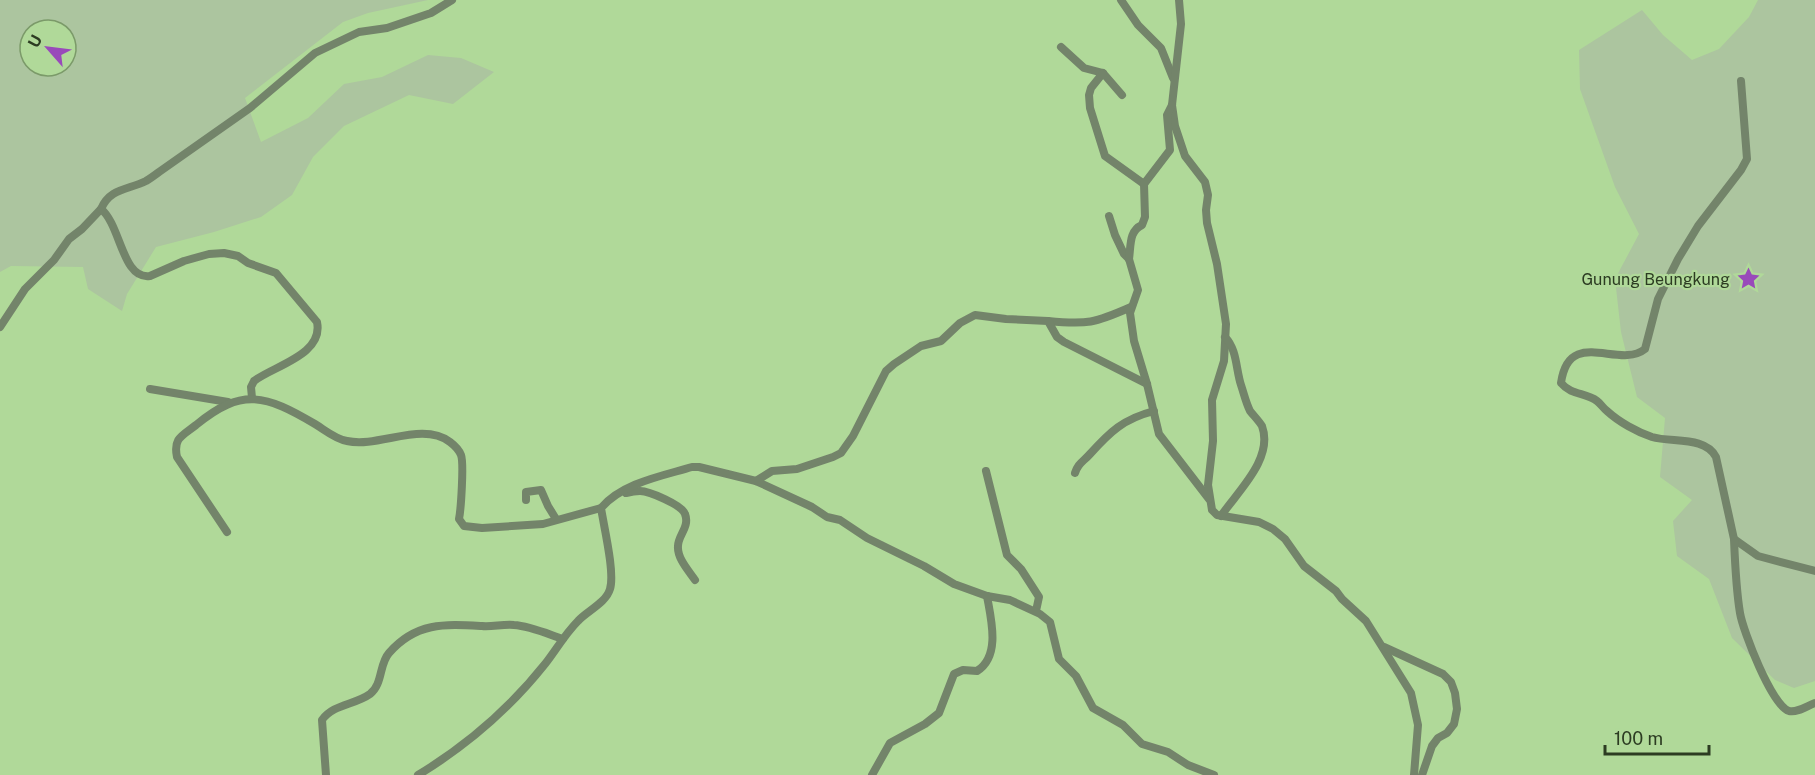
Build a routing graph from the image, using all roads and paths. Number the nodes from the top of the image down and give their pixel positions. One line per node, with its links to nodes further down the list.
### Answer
1 (452, 0): 11 (street)
2 (1121, 0): 6 (street)
3 (1179, 0): 6 (street)
4 (1060, 47): 5 (street)
5 (1103, 73): 8 (street); 10 (street)
6 (1173, 80): 9 (street)
7 (1741, 81): 33 (street)
8 (1122, 95)
9 (1172, 105): 10 (street); 17 (street)
10 (1144, 184): 13 (street)
11 (101, 209): 16 (street); 20 (street)
12 (1109, 216): 13 (street)
13 (1129, 259): 14 (street)
14 (1131, 307): 15 (street); 18 (street)
15 (1048, 321): 18 (street); 25 (street)
16 (0, 327)
17 (1225, 337): 28 (street); 30 (street)
18 (1147, 384): 22 (street)
19 (150, 389): 21 (street)
20 (252, 398): 21 (street); 31 (street)
21 (230, 403): 32 (street)
22 (1154, 411): 24 (street); 28 (street)
23 (986, 471): 37 (street)
24 (1075, 473)
25 (756, 481): 26 (street); 36 (street)
26 (615, 494): 29 (street); 35 (street)
27 (526, 500): 31 (street)
28 (1210, 500): 30 (street)
29 (601, 508): 31 (street); 38 (street)
30 (1221, 516): 39 (street)
31 (556, 519)
32 (227, 532)
33 (1734, 539): 34 (street); 40 (street)
34 (1815, 571)
35 (695, 580)
36 (987, 596): 37 (street); 43 (street)
37 (1036, 611): 44 (street)
38 (563, 639): 41 (street); 42 (street)
39 (1383, 646): 45 (street); 46 (street)
40 (1815, 703)
41 (327, 775)
42 (418, 775)
43 (872, 775)
44 (1214, 775)
45 (1414, 775)
46 (1422, 775)

